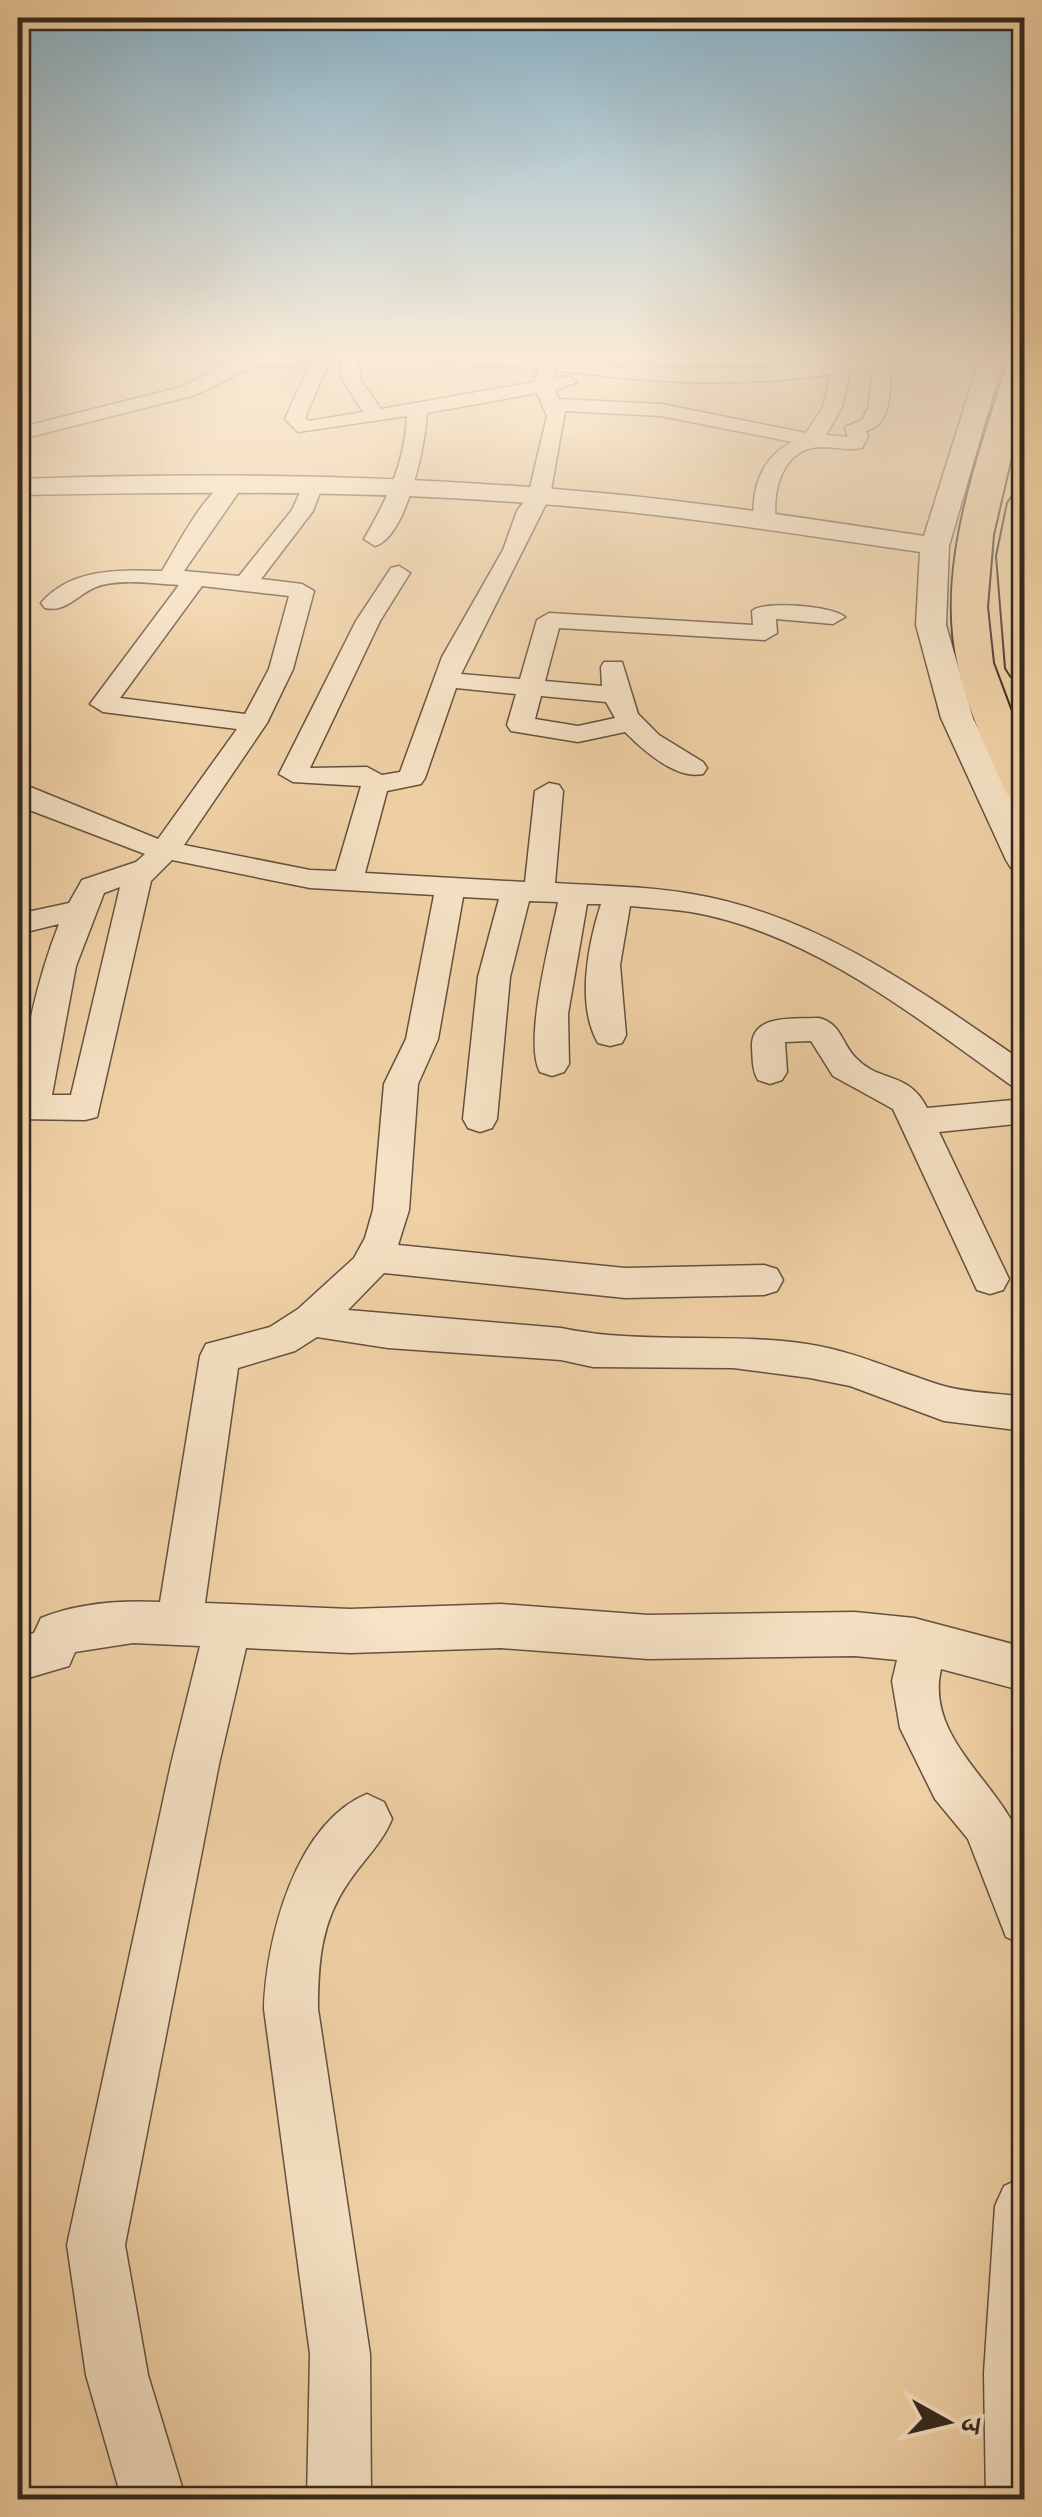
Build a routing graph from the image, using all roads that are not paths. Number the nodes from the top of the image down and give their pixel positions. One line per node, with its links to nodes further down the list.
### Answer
1 (407, 474): 9 (street)
2 (545, 474): 10 (street)
3 (772, 474): 12 (street)
4 (957, 474): 14 (street)
5 (989, 474): 27 (highway)
6 (312, 485): 7 (street); 9 (street); 17 (street)
7 (232, 486): 8 (street); 16 (street)
8 (18, 487)
9 (404, 487): 10 (street); 13 (street)
10 (539, 496): 12 (street); 21 (street)
11 (1024, 502): 20 (highway)
12 (764, 522): 14 (street)
13 (375, 539)
14 (936, 546): 31 (street)
15 (399, 574): 26 (street)
16 (182, 577): 17 (street); 18 (street); 23 (street)
17 (246, 582): 23 (street)
18 (53, 603)
19 (833, 617): 22 (street)
20 (1024, 668)
21 (446, 680): 22 (street); 26 (street)
22 (531, 688): 24 (street); 24 (street)
23 (254, 722): 30 (street)
24 (630, 722): 25 (street)
25 (693, 768)
26 (375, 785): 32 (street)
27 (1024, 789)
28 (18, 790): 30 (street)
29 (549, 791): 34 (street)
30 (156, 859): 32 (street); 37 (street); 43 (street)
31 (1024, 860)
32 (348, 881): 33 (street)
33 (450, 889): 34 (street); 47 (street)
34 (527, 893): 35 (street); 45 (street)
35 (574, 894): 36 (street); 40 (street)
36 (618, 896): 39 (street); 42 (street)
37 (80, 910): 38 (street); 43 (street)
38 (18, 924)
39 (610, 1035)
40 (552, 1064)
41 (770, 1072): 46 (street)
42 (1024, 1078)
43 (25, 1108)
44 (1024, 1111): 46 (street)
45 (480, 1119)
46 (915, 1122): 48 (street)
47 (373, 1258): 49 (street); 50 (street)
48 (990, 1279)
49 (764, 1280)
50 (312, 1320): 51 (street); 52 (street)
51 (1024, 1414)
52 (204, 1625): 53 (street); 54 (street); 59 (street)
53 (924, 1643): 55 (street); 57 (street)
54 (18, 1659)
55 (1024, 1669)
56 (367, 1819): 60 (street)
57 (1024, 1919)
58 (1024, 2206): 61 (street)
59 (154, 2500)
60 (339, 2500)
61 (1018, 2500)

